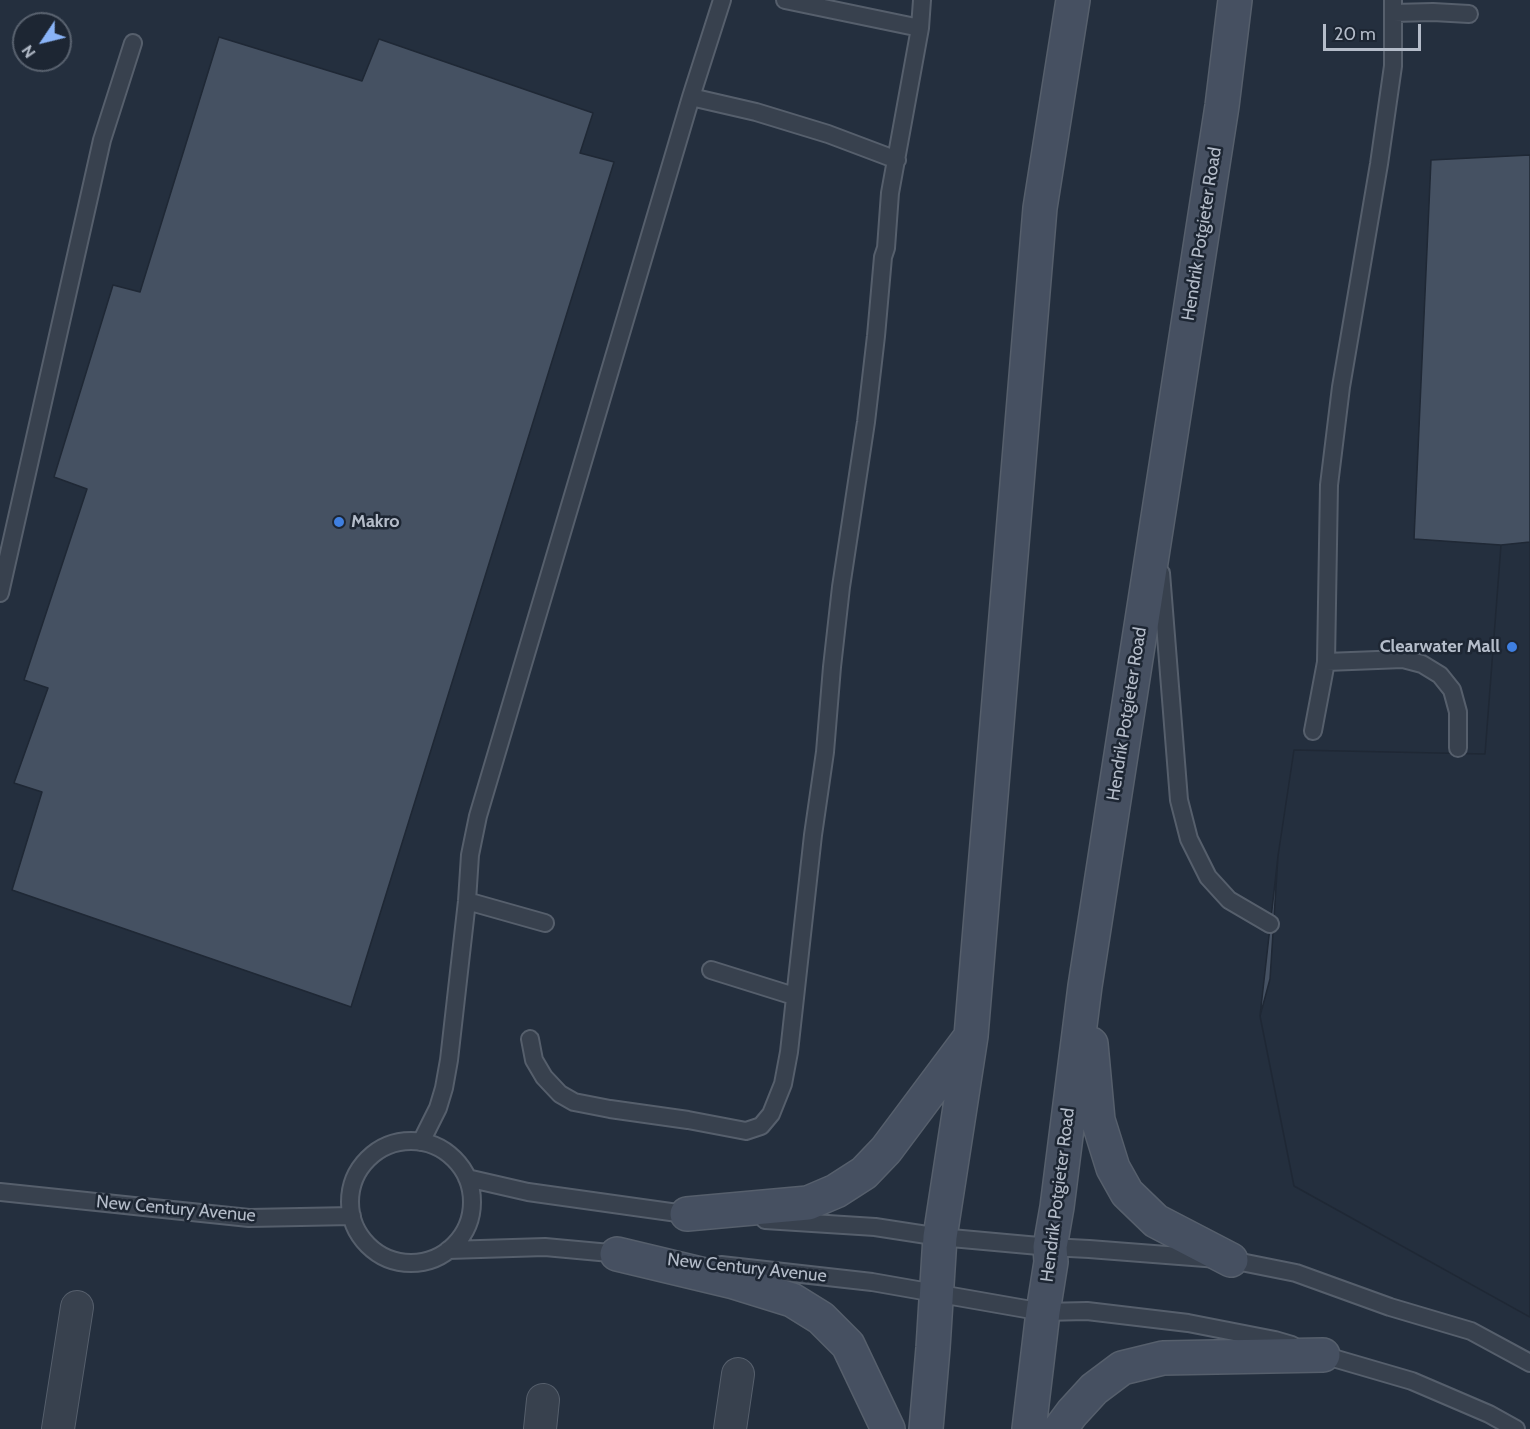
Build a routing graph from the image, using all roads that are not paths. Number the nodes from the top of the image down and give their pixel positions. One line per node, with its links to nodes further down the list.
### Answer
1 (722, 0): 11 (lane)
2 (785, 0): 9 (lane)
3 (922, 0): 9 (lane)
4 (1056, 0): 13 (main road)
5 (1073, 0): 13 (main road)
6 (1235, 0): 14 (main road, Hendrik Potgieter Road)
7 (1393, 7): 8 (lane); 16 (lane)
8 (1469, 14)
9 (920, 27): 12 (lane)
10 (133, 43): 15 (lane)
11 (691, 97): 12 (lane); 19 (lane)
12 (897, 160): 24 (lane)
13 (1040, 208): 25 (main road)
14 (1157, 521): 21 (lane); 23 (main road, Hendrik Potgieter Road)
15 (0, 593)
16 (1326, 662): 17 (lane); 18 (lane)
17 (1313, 731)
18 (1458, 748)
19 (467, 901): 20 (lane); 27 (lane)
20 (545, 923)
21 (1270, 924)
22 (711, 970): 24 (lane)
23 (1085, 986): 33 (main road, Hendrik Potgieter Road); 36 (main road)
24 (794, 996): 26 (lane)
25 (971, 1036): 30 (main road); 32 (main road)
26 (530, 1039)
27 (421, 1142): 28 (lane); 31 (lane)
28 (467, 1178): 30 (lane); 34 (lane, New Century Avenue)
29 (0, 1192): 31 (lane, New Century Avenue)
30 (687, 1214): 32 (lane)
31 (351, 1216): 34 (lane, New Century Avenue)
32 (940, 1237): 33 (lane); 37 (main road)
33 (1050, 1247): 36 (lane); 39 (main road, Hendrik Potgieter Road)
34 (448, 1250): 35 (lane, New Century Avenue)
35 (617, 1254): 37 (lane, New Century Avenue); 45 (main road)
36 (1231, 1260): 41 (lane)
37 (936, 1293): 39 (lane, New Century Avenue); 46 (main road)
38 (77, 1307): 43 (street)
39 (1042, 1312): 40 (lane, New Century Avenue); 47 (main road, Hendrik Potgieter Road)
40 (1323, 1355): 48 (main road); 49 (lane, New Century Avenue)
41 (1530, 1363)
42 (738, 1374): 44 (street)
43 (58, 1429)
44 (730, 1429)
45 (888, 1429)
46 (926, 1429)
47 (1029, 1429)
48 (1060, 1429)
49 (1516, 1429)

